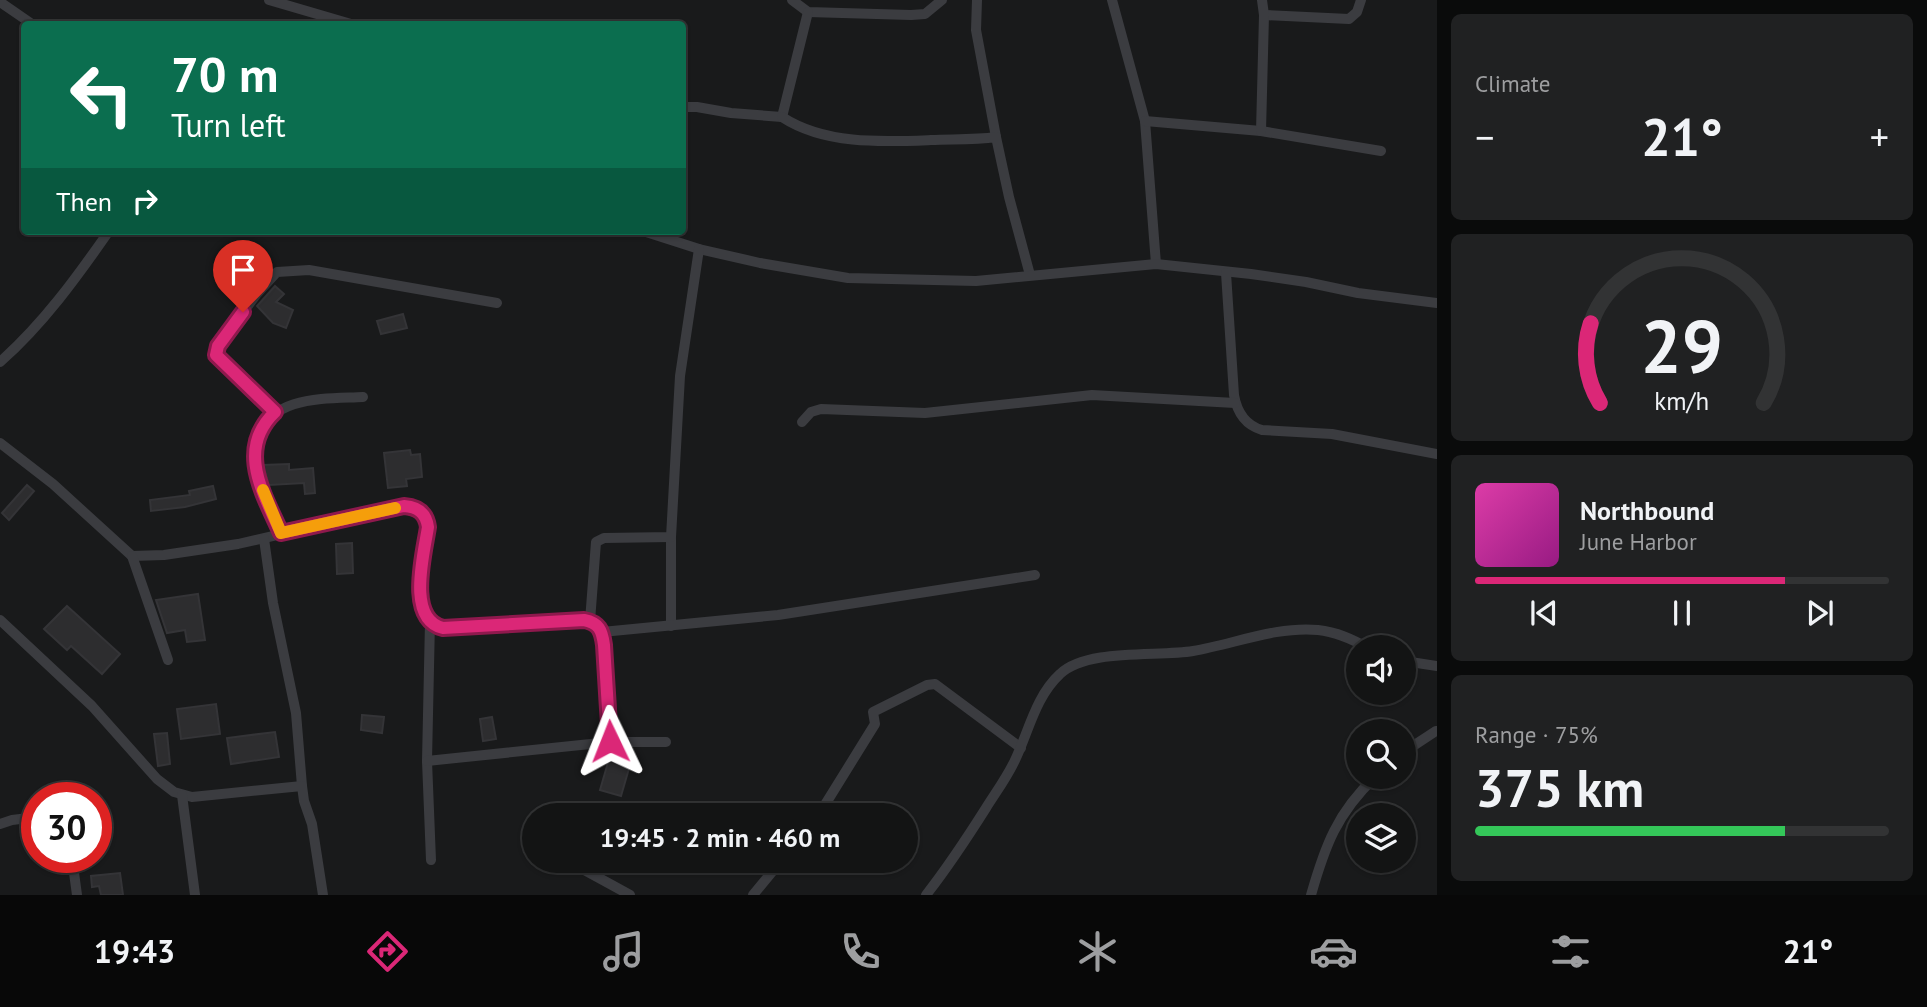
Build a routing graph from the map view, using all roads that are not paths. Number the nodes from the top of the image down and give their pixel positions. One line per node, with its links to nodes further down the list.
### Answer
1 (269, 0): 12 (street)
2 (792, 0): 9 (street)
3 (942, 0): 9 (street)
4 (977, 0): 17 (street)
5 (1112, 0): 15 (street)
6 (1262, 0): 10 (street)
7 (1361, 0): 10 (street)
8 (0, 2): 11 (street)
9 (808, 12): 14 (street)
10 (1264, 15): 16 (street)
11 (28, 21)
12 (341, 21)
13 (686, 107): 14 (street)
14 (782, 117): 17 (street)
15 (1146, 121): 16 (street); 22 (street)
16 (1261, 131): 18 (street)
17 (996, 137): 24 (street)
18 (1381, 151)
19 (107, 235): 27 (street)
20 (656, 235): 21 (street)
21 (699, 248): 24 (street); 35 (street)
22 (1156, 264): 23 (street); 24 (street)
23 (1226, 273): 26 (street); 29 (street)
24 (1030, 275)
25 (496, 303): 30 (street)
26 (1437, 303)
27 (0, 362)
28 (363, 397): 30 (street)
29 (1235, 402): 31 (street); 33 (street)
30 (275, 412): 34 (street)
31 (802, 422)
32 (0, 443): 37 (street)
33 (1437, 454)
34 (281, 533): 36 (street); 40 (street)
35 (671, 537): 41 (street); 42 (street)
36 (264, 539): 37 (street); 55 (street)
37 (132, 556): 45 (street)
38 (1035, 575): 42 (street)
39 (0, 620): 57 (street)
40 (430, 621): 41 (street); 54 (street)
41 (590, 621): 43 (street)
42 (671, 626): 43 (street)
43 (602, 632): 49 (street)
44 (1346, 637): 53 (street)
45 (168, 660)
46 (1416, 663): 47 (street)
47 (1437, 666)
48 (1437, 728): 51 (street); 52 (street)
49 (610, 741): 50 (street); 54 (street)
50 (666, 741)
51 (1416, 743)
52 (1437, 745)
53 (1021, 748): 58 (street); 70 (street)
54 (427, 761): 61 (street)
55 (302, 786): 57 (street); 67 (street)
56 (1362, 789): 71 (street)
57 (182, 795): 66 (street)
58 (826, 803)
59 (21, 819): 60 (street)
60 (0, 824)
61 (431, 860)
62 (72, 873): 65 (street)
63 (590, 873): 68 (street)
64 (771, 873): 69 (street)
65 (77, 895)
66 (195, 895)
67 (323, 895)
68 (630, 895)
69 (753, 895)
70 (926, 895)
71 (1311, 895)

